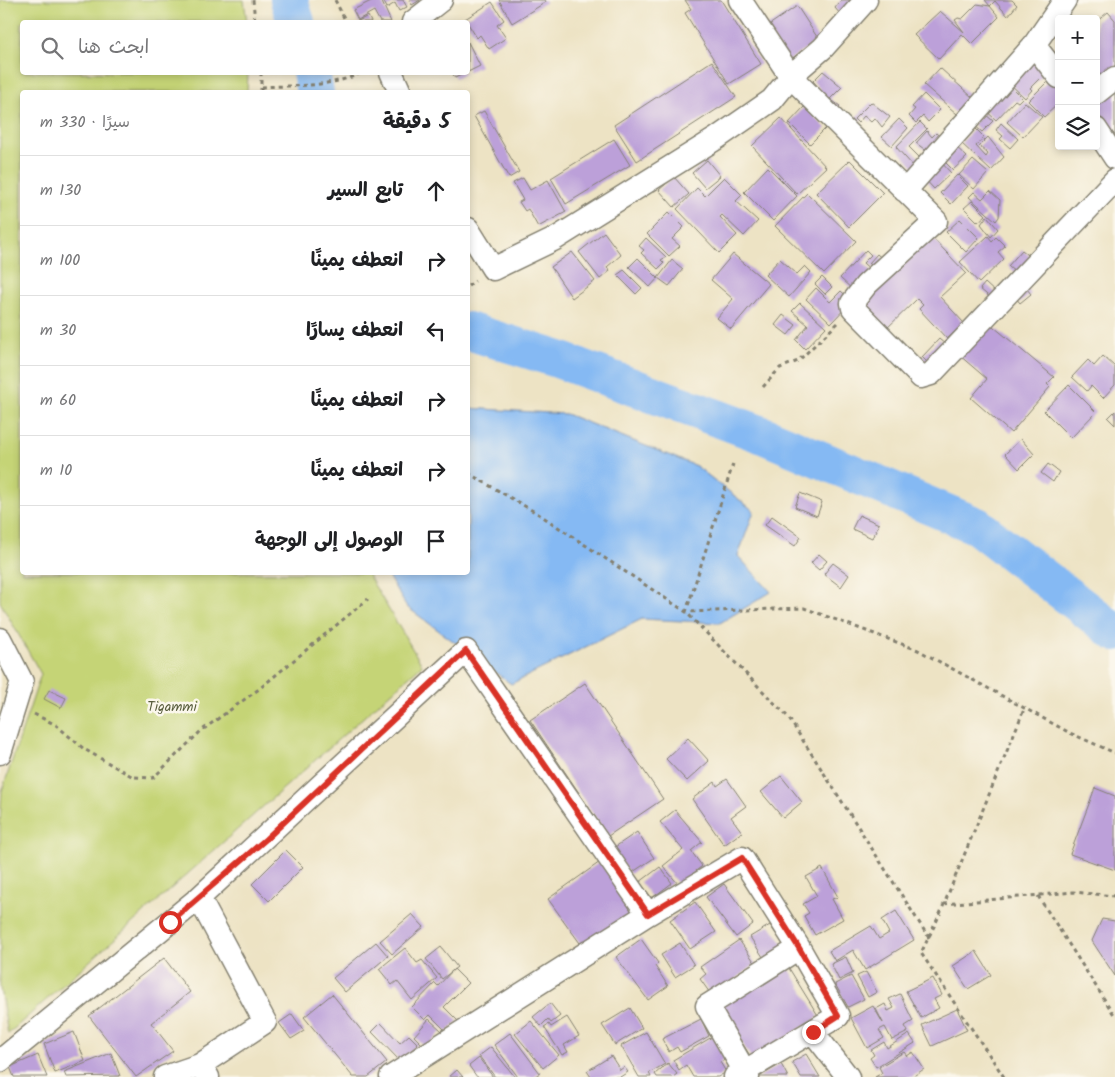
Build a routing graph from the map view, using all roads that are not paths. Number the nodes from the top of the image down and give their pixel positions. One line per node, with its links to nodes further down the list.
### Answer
1 (441, 0): 5 (street)
2 (740, 0): 9 (street)
3 (866, 0): 9 (street)
4 (1065, 0): 6 (street)
5 (416, 20)
6 (1034, 45): 7 (street); 16 (street)
7 (1055, 72)
8 (392, 75): 11 (street)
9 (791, 77): 16 (street); 17 (street)
10 (1115, 78): 12 (street)
11 (399, 90)
12 (1100, 90)
13 (1100, 135): 14 (street)
14 (1115, 158)
15 (1115, 180): 16 (street)
16 (905, 191)
17 (470, 232)
18 (0, 639): 19 (street)
19 (0, 753)
20 (199, 898): 21 (street); 24 (street); 25 (street)
21 (648, 914): 22 (street); 28 (street)
22 (799, 948): 23 (street); 26 (street)
23 (813, 1032): 26 (street); 29 (street)
24 (0, 1061)
25 (204, 1071): 27 (street)
26 (742, 1075)
27 (165, 1077)
28 (391, 1077)
29 (848, 1077)

